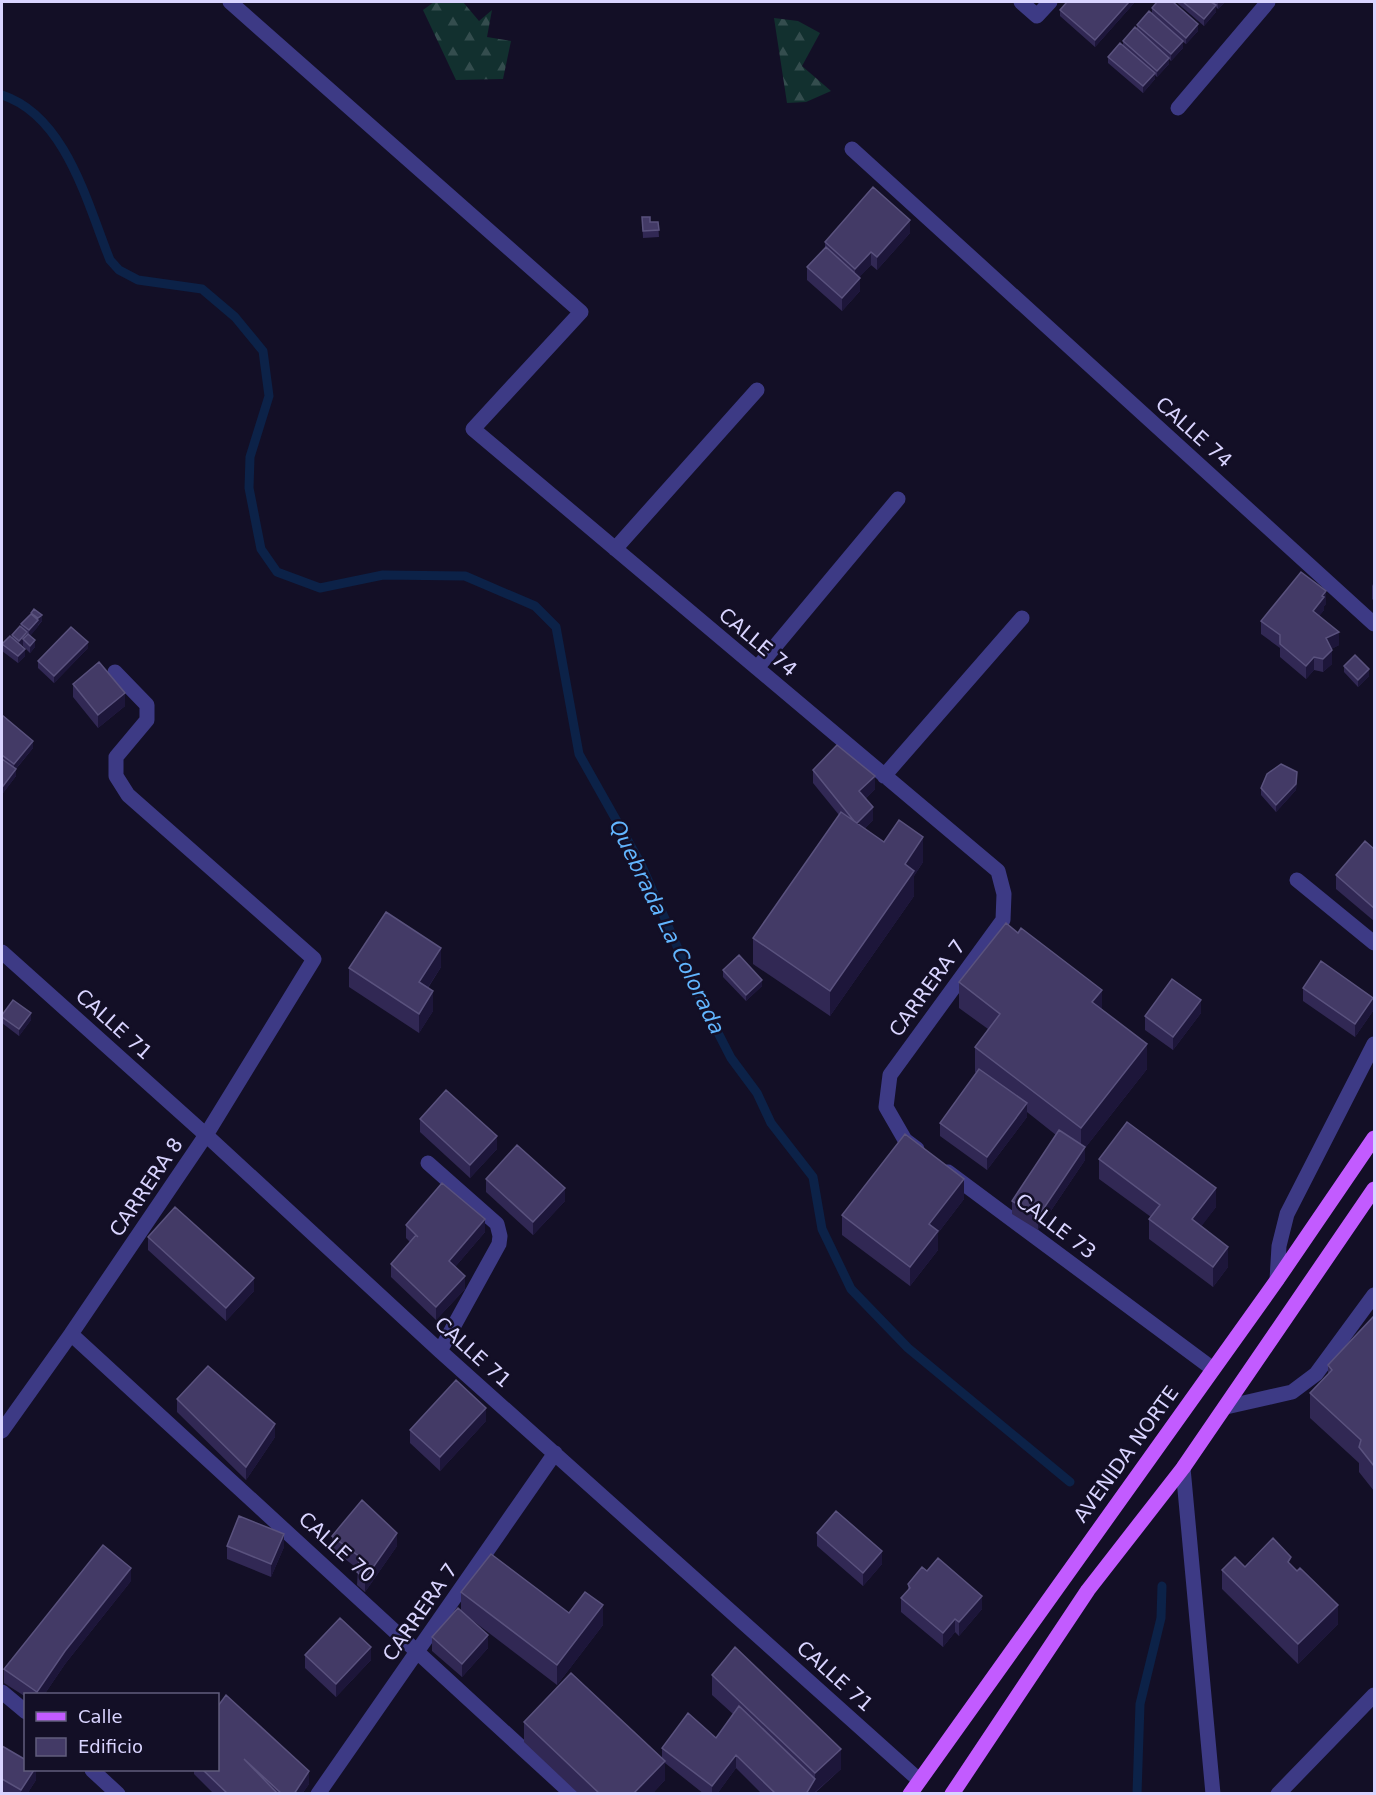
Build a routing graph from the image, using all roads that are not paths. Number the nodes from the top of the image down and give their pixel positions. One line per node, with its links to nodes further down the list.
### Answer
1 (230, 2): 9 (street, CALLE 74)
2 (1021, 2): 3 (street)
3 (1050, 2)
4 (1268, 2): 5 (street)
5 (1178, 108)
6 (852, 149): 11 (street, CALLE 74)
7 (757, 390): 9 (street)
8 (898, 499): 12 (street)
9 (615, 549): 12 (street, CALLE 74)
10 (1022, 618): 14 (street)
11 (1374, 624)
12 (757, 668): 14 (street, CALLE 74)
13 (115, 672): 21 (street, CARRERA 8)
14 (884, 776): 16 (street, CALLE 74)
15 (1297, 880): 17 (street)
16 (1004, 894): 20 (street, CARRERA 7)
17 (1374, 943)
18 (2, 952): 21 (street, CALLE 71)
19 (1374, 1044): 25 (street)
20 (886, 1107): 29 (street, CALLE 73)
21 (206, 1135): 27 (street, CARRERA 8); 28 (street, CALLE 71)
22 (1374, 1138): 25 (main road, AVENIDA NORTE)
23 (428, 1163): 28 (street)
24 (1374, 1189): 30 (main road)
25 (1278, 1280): 29 (main road, AVENIDA NORTE)
26 (1374, 1295): 30 (street)
27 (71, 1334): 31 (street, CARRERA 8); 34 (street, CALLE 70)
28 (440, 1351): 32 (street, CALLE 71)
29 (1213, 1369): 39 (main road, AVENIDA NORTE)
30 (1226, 1407): 33 (main road)
31 (2, 1431)
32 (555, 1453): 34 (street, CARRERA 7); 39 (street, CALLE 71)
33 (1183, 1468): 44 (main road); 45 (street)
34 (419, 1650): 41 (street, CARRERA 7); 42 (street, CALLE 70)
35 (2, 1692): 37 (street)
36 (1374, 1695): 46 (street)
37 (24, 1710)
38 (93, 1771): 40 (street)
39 (919, 1780): 43 (main road, AVENIDA NORTE)
40 (118, 1794)
41 (318, 1794)
42 (572, 1794)
43 (910, 1794)
44 (952, 1794)
45 (1213, 1794)
46 (1278, 1794)

